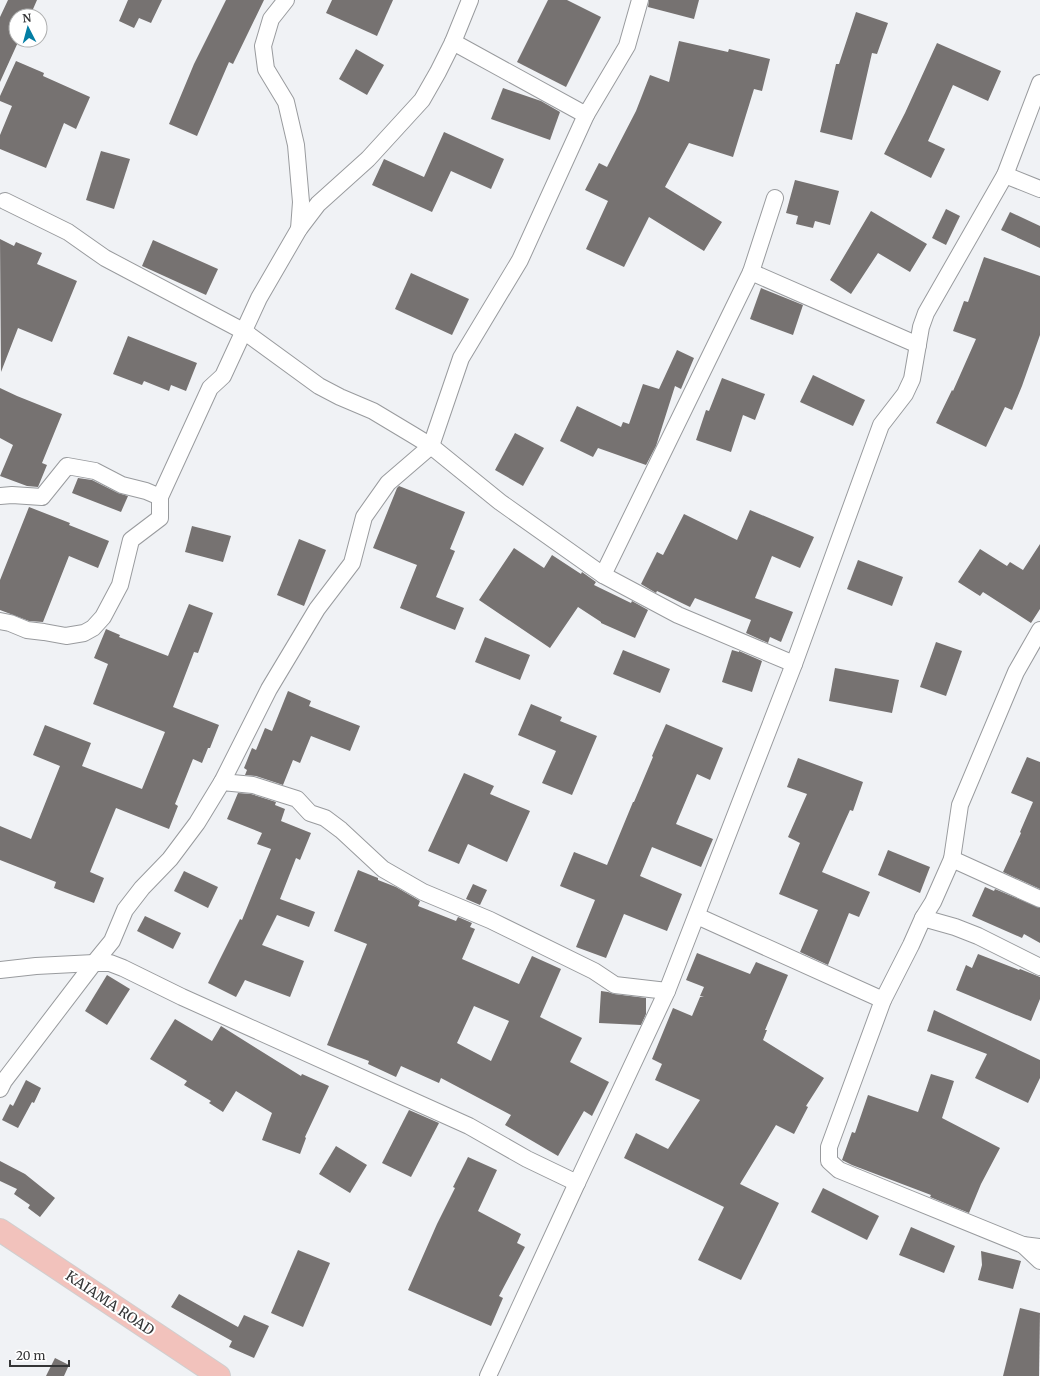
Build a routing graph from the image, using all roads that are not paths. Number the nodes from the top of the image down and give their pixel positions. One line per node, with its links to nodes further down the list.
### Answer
1 (286, 0): 11 (street)
2 (470, 0): 4 (street)
3 (640, 0): 6 (street)
4 (453, 42): 6 (street); 11 (street)
5 (1040, 82): 7 (street)
6 (586, 115): 15 (street)
7 (1005, 175): 8 (street); 14 (street)
8 (1040, 189)
9 (775, 198): 12 (street)
10 (6, 201): 13 (street)
11 (298, 229): 13 (street)
12 (751, 272): 14 (street); 18 (street)
13 (245, 332): 15 (street); 17 (street)
14 (918, 345): 21 (street)
15 (430, 446): 18 (street); 22 (street)
16 (0, 496): 17 (street)
17 (160, 496): 19 (street)
18 (603, 575): 21 (street)
19 (0, 621)
20 (1040, 630): 23 (street)
21 (794, 664): 25 (street)
22 (222, 782): 27 (street); 30 (street)
23 (952, 859): 24 (street); 26 (street)
24 (1040, 899)
25 (697, 916): 30 (street); 31 (street)
26 (923, 918): 28 (street); 31 (street)
27 (94, 963): 29 (street); 32 (street); 33 (street)
28 (1040, 967)
29 (0, 970)
30 (667, 992): 33 (street)
31 (883, 1000): 35 (street)
32 (0, 1089)
33 (577, 1183): 39 (street)
34 (0, 1230): 38 (highway, KAIAMA ROAD)
35 (1023, 1245): 36 (street); 37 (street)
36 (1040, 1247)
37 (1040, 1261)
38 (219, 1376)
39 (488, 1376)

